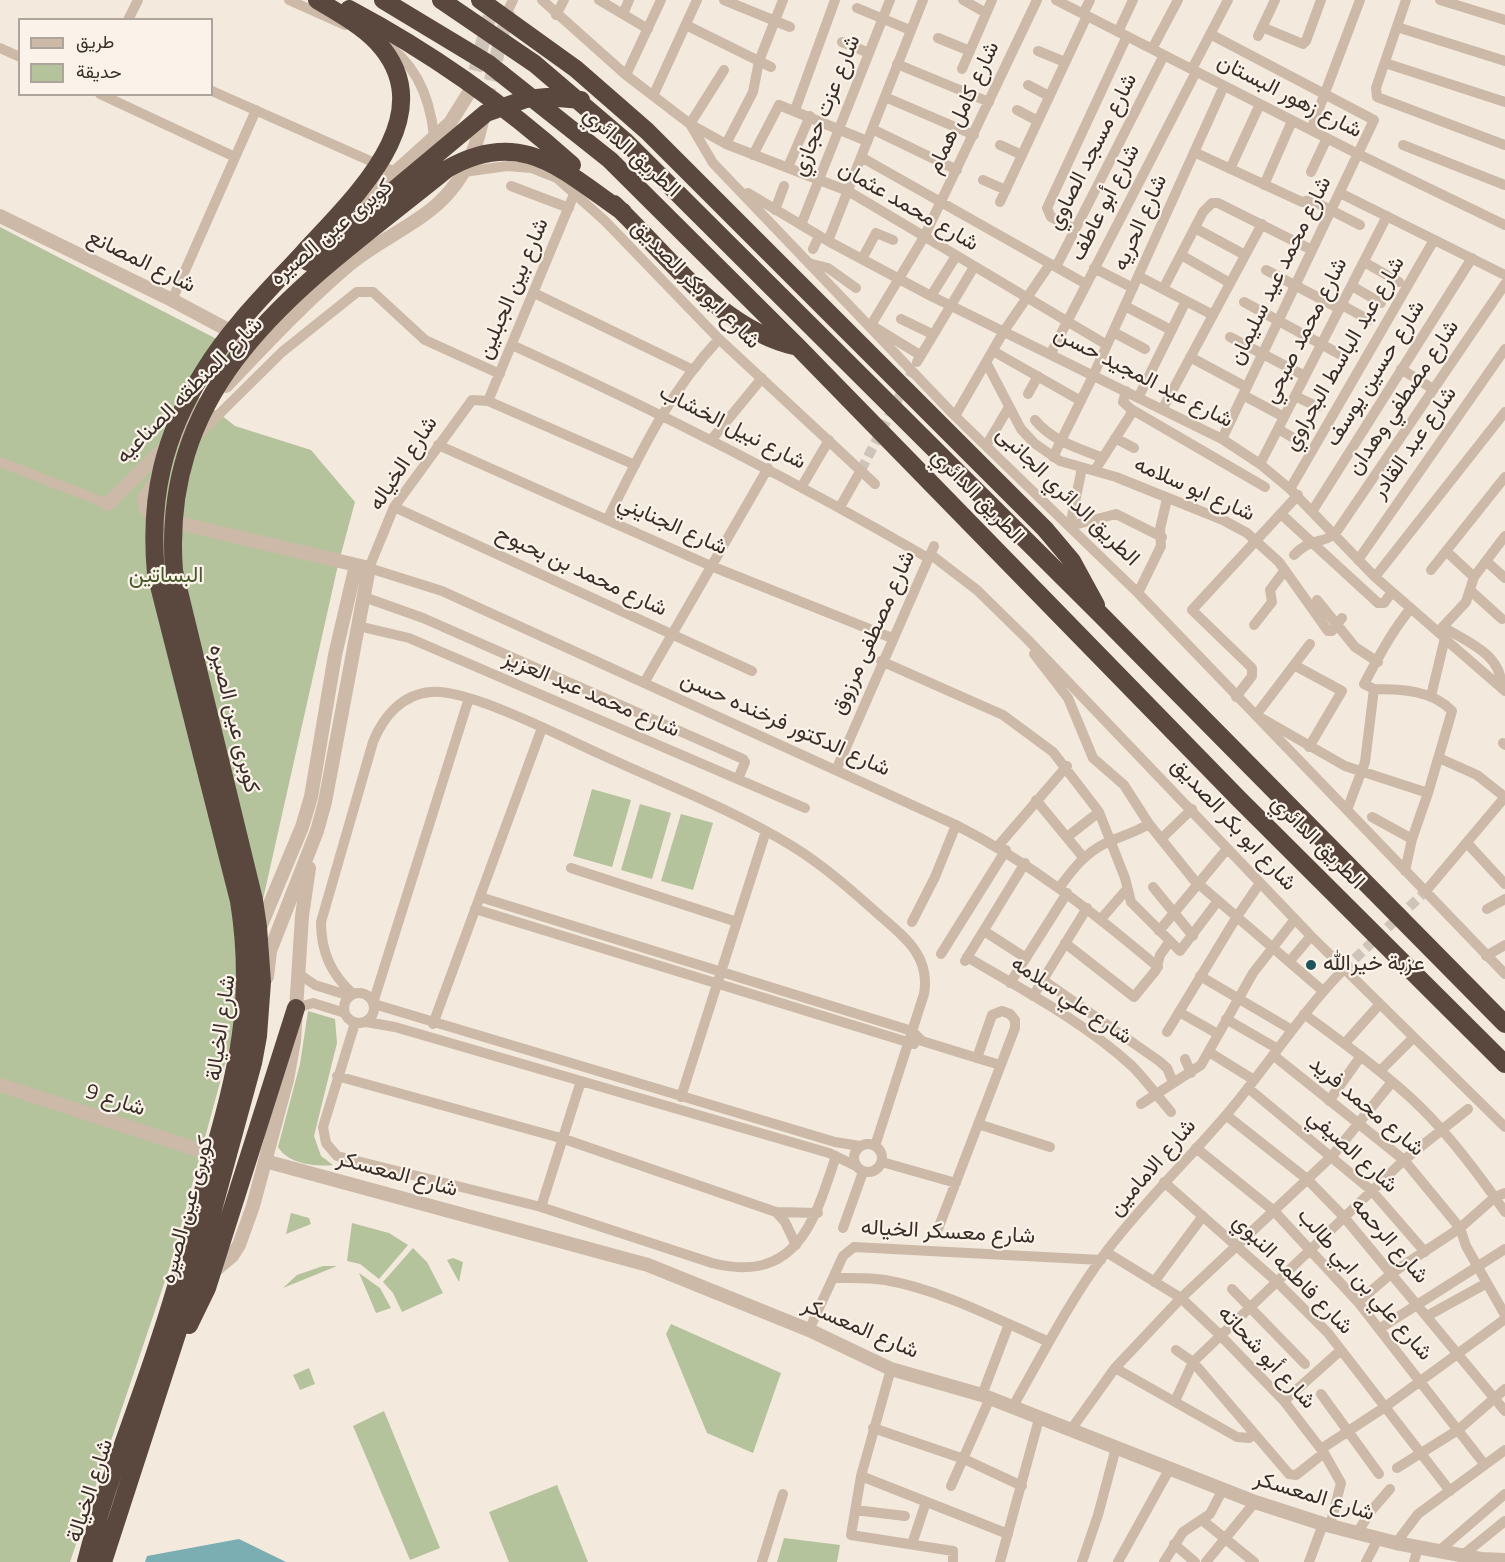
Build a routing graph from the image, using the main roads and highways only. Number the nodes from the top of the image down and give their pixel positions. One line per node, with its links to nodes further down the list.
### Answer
1 (317, 0): 5 (highway)
2 (383, 0): 9 (highway, الطريق الدائري)
3 (441, 0): 10 (highway, الطريق الدائري)
4 (488, 1): 6 (highway)
5 (334, 6): 7 (highway); 8 (highway, كوبرى عين الصيره)
6 (647, 131): 8 (highway); 10 (highway)
7 (623, 212): 9 (highway); 14 (highway, كوبرى عين الصيره)
8 (250, 309): 15 (highway, كوبرى عين الصيره)
9 (798, 348): 13 (highway, الطريق الدائري)
10 (1100, 614): 12 (highway, الطريق الدائري)
11 (296, 1008): 14 (highway)
12 (1505, 1024)
13 (1505, 1064)
14 (176, 1343): 16 (highway, كوبرى عين الصيره)
15 (86, 1562)
16 (103, 1562)

